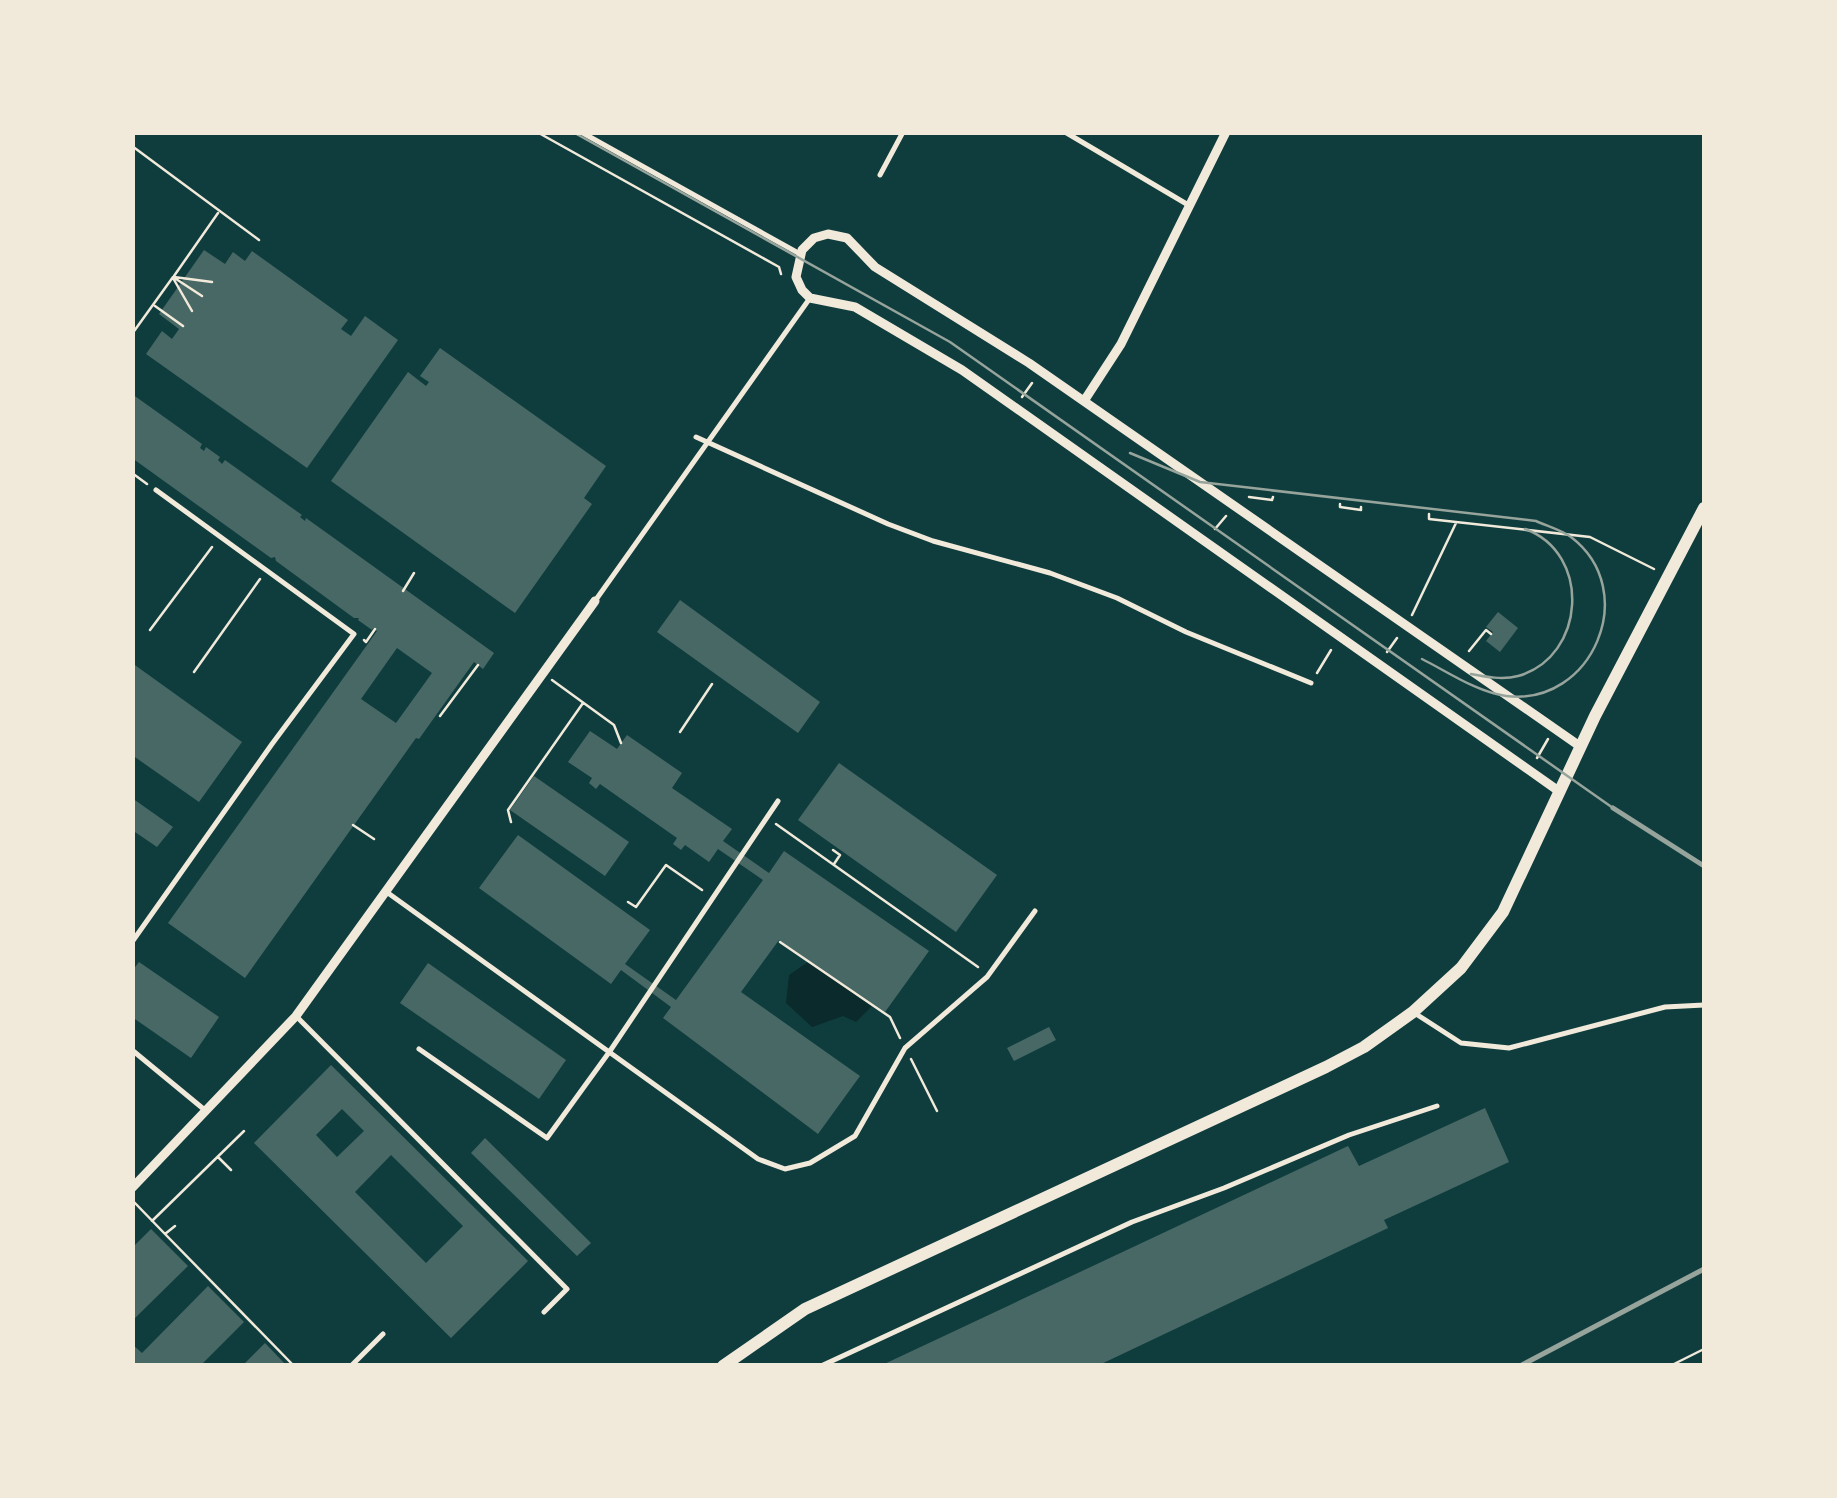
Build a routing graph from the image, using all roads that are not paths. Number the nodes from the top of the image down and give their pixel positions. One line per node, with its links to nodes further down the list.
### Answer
1 (582, 132): 7 (lane)
2 (903, 132): 5 (lane)
3 (1065, 132): 6 (lane)
4 (1226, 132): 6 (street)
5 (880, 175)
6 (1190, 206): 9 (street)
7 (800, 254): 8 (street); 9 (street)
8 (810, 298): 11 (lane); 17 (street)
9 (1084, 401): 16 (street)
10 (696, 437): 11 (lane)
11 (708, 442): 14 (lane); 15 (lane)
12 (156, 490): 21 (lane)
13 (1704, 508): 16 (main road)
14 (595, 601): 19 (street)
15 (1311, 683)
16 (1580, 747): 17 (main road)
17 (1560, 792): 23 (main road)
18 (778, 801): 27 (lane)
19 (385, 891): 24 (street); 27 (lane)
20 (1035, 911): 27 (lane)
21 (132, 942)
22 (1704, 1005): 23 (lane)
23 (1413, 1012): 34 (main road)
24 (296, 1016): 29 (street); 31 (lane)
25 (132, 1050): 29 (lane)
26 (419, 1050): 27 (lane)
27 (610, 1051)
28 (1437, 1106): 35 (lane)
29 (206, 1111): 30 (street)
30 (132, 1188)
31 (544, 1312)
32 (383, 1334): 33 (lane)
33 (351, 1366)
34 (723, 1366)
35 (821, 1366)

